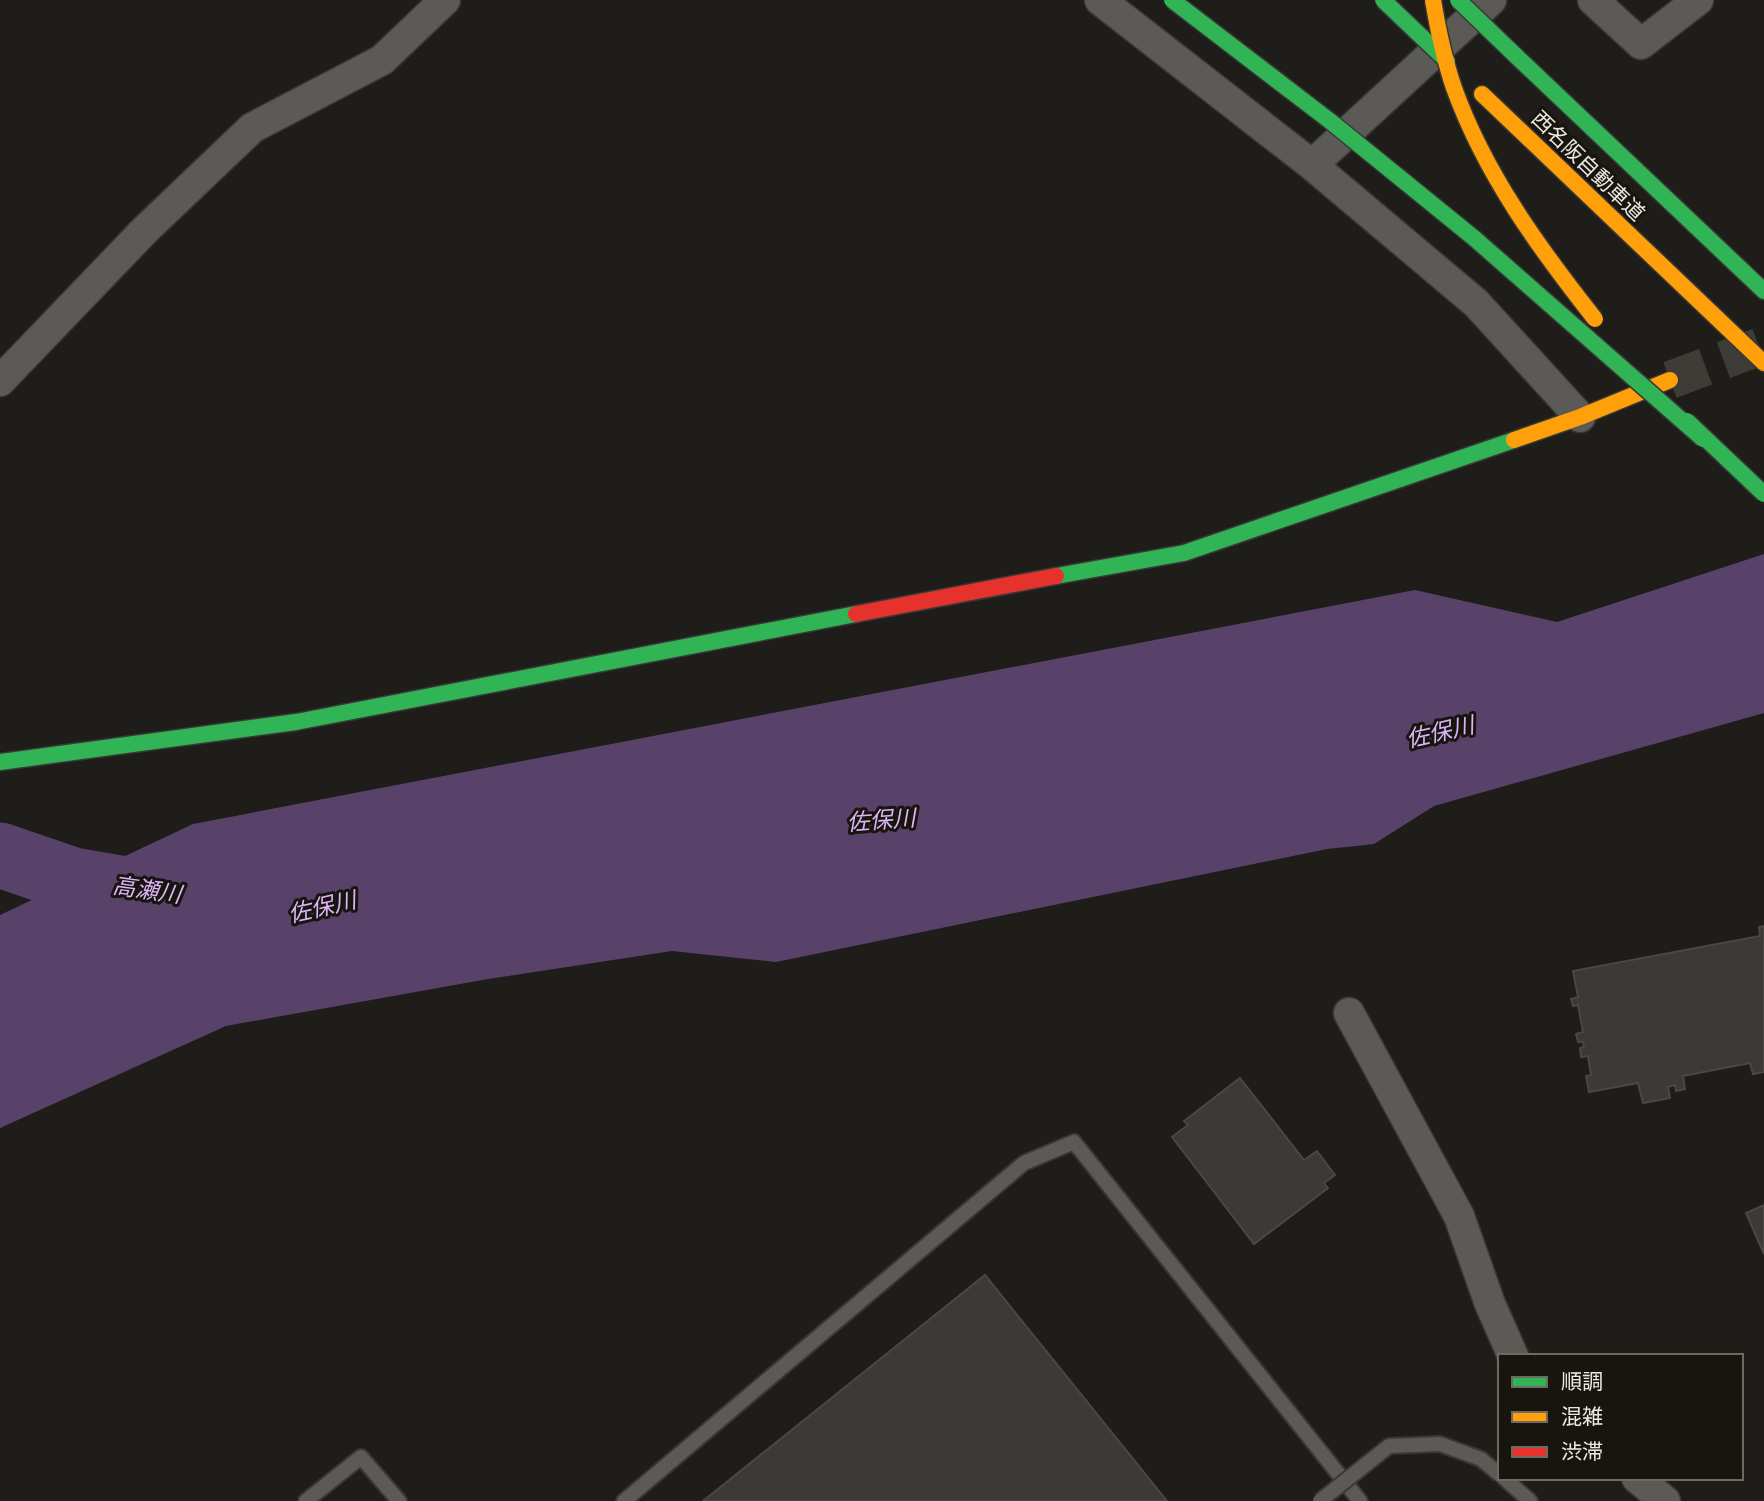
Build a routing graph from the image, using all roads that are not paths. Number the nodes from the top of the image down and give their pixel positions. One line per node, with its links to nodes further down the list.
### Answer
1 (445, 0): 14 (street)
2 (1100, 0): 10 (street)
3 (1172, 0): 16 (main road, bridge)
4 (1383, 0): 12 (main road, 西名阪自動車道, bridge)
5 (1433, 0): 16 (main road, bridge)
6 (1458, 0): 11 (main road, 西名阪自動車道, bridge)
7 (1491, 0): 10 (street)
8 (1593, 0): 9 (street)
9 (1698, 0)
10 (1312, 165): 15 (street)
11 (1764, 292)
12 (1764, 363)
13 (1670, 380): 15 (main road)
14 (0, 381)
15 (1580, 417): 18 (main road)
16 (1703, 439): 17 (main road, bridge)
17 (1764, 494)
18 (0, 762)
19 (1349, 1013): 20 (street)
20 (1512, 1354)
21 (1498, 1474): 27 (lane, bridge)
22 (1506, 1480): 29 (lane)
23 (1639, 1480): 30 (street)
24 (306, 1501): 25 (lane)
25 (399, 1501)
26 (624, 1501): 28 (lane)
27 (1320, 1501)
28 (1360, 1501)
29 (1530, 1501)
30 (1665, 1501)

